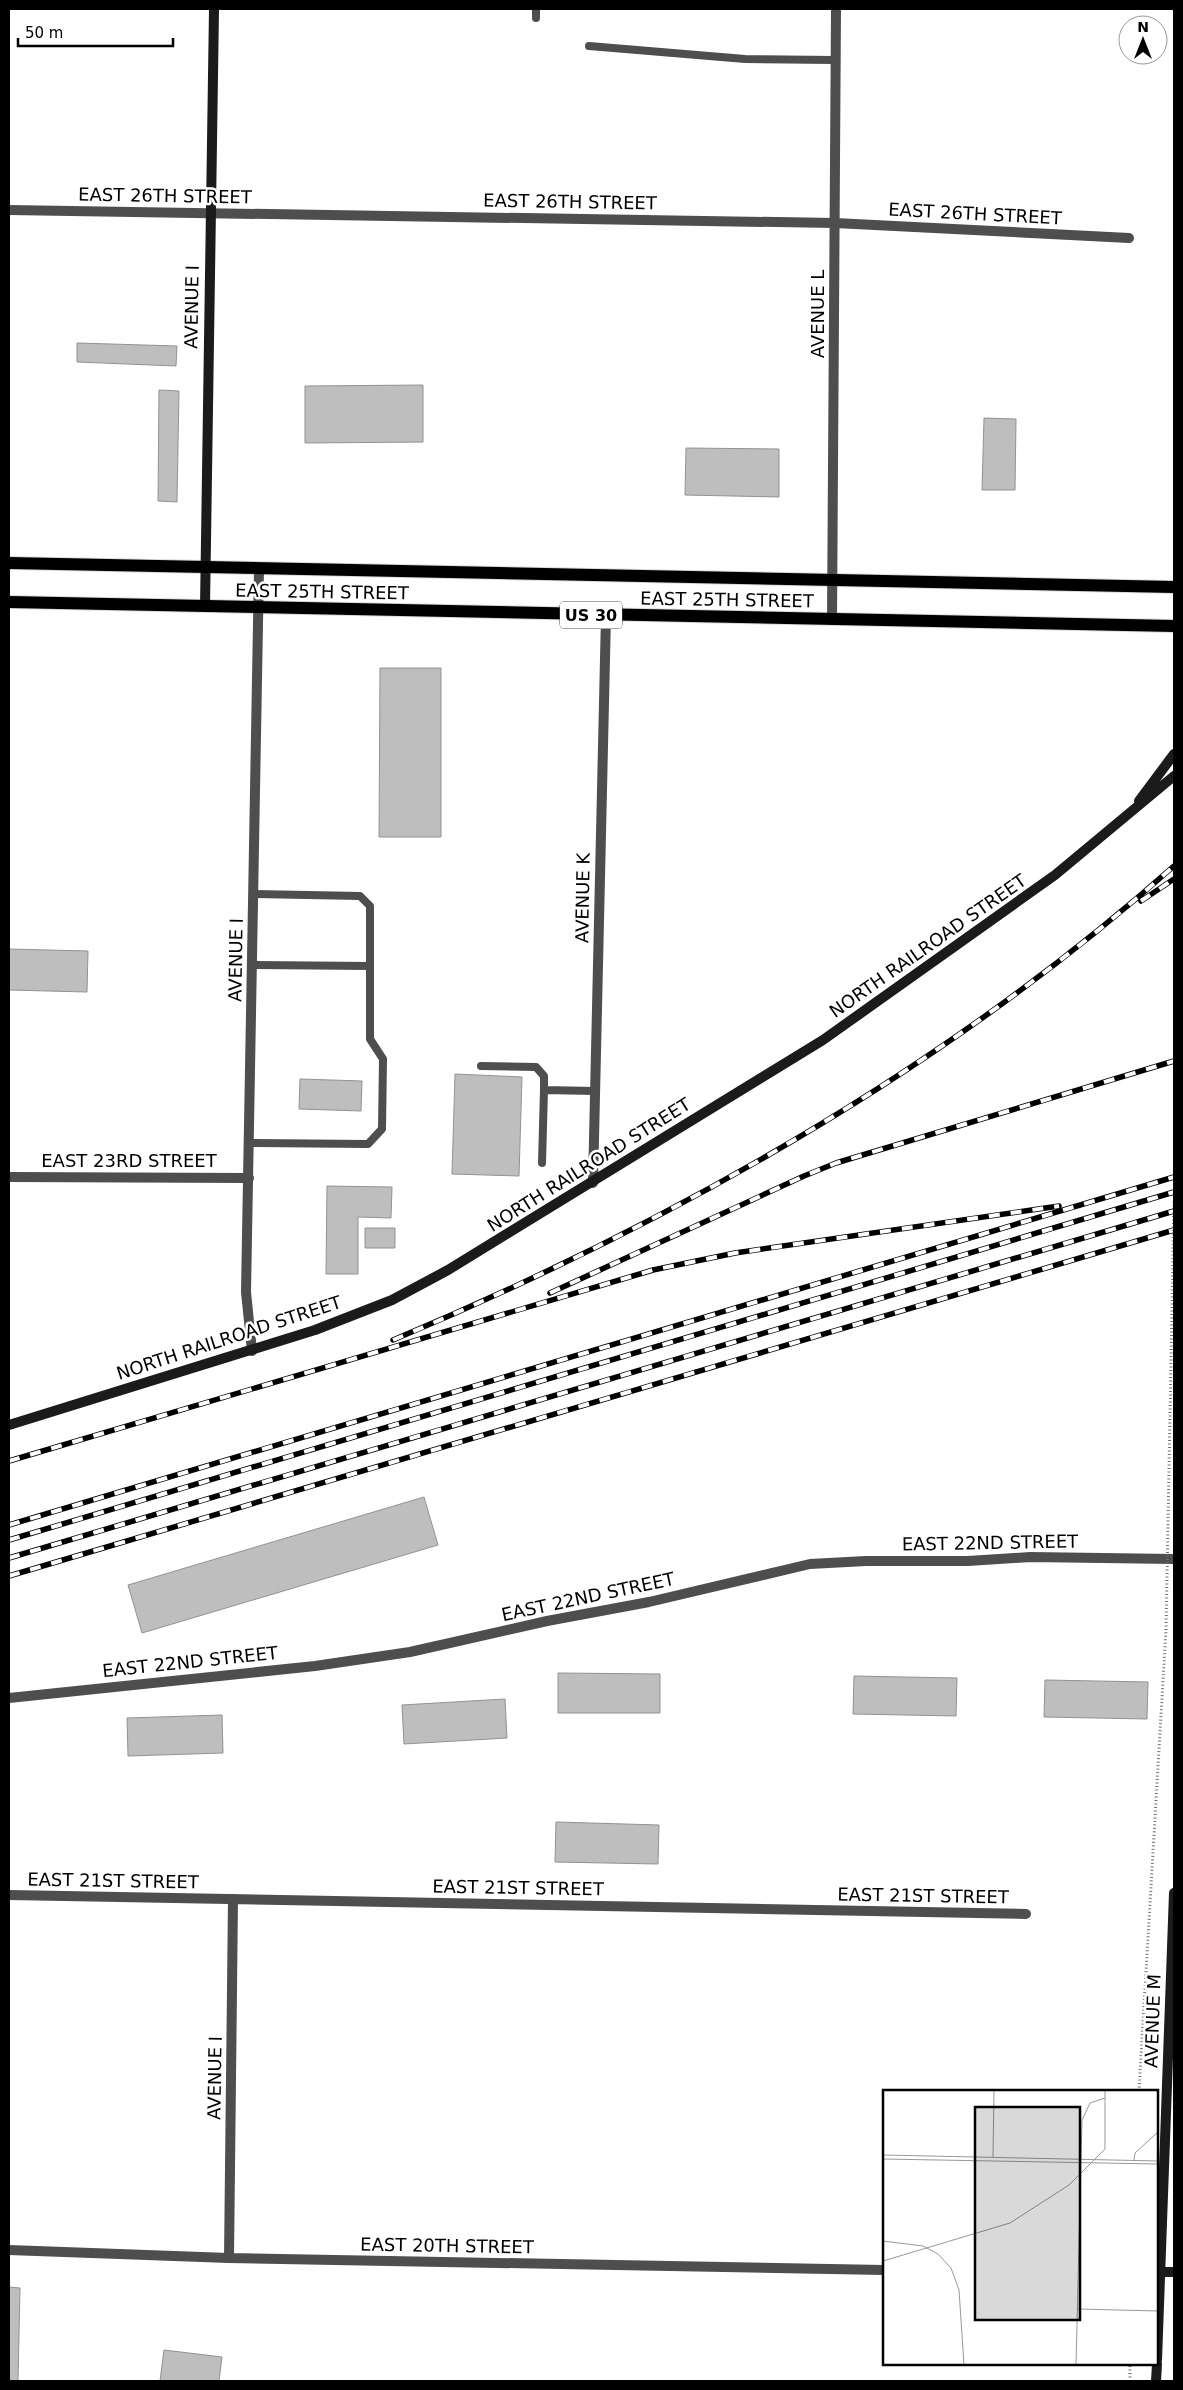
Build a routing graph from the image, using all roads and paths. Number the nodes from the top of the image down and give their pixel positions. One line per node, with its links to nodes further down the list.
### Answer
1 (214, 9): 8 (main road, AVENUE I)
2 (536, 9): 4 (lane)
3 (836, 9): 6 (street, AVENUE L)
4 (536, 18)
5 (590, 46): 6 (lane)
6 (834, 60): 9 (street, AVENUE L)
7 (9, 210): 8 (street, EAST 26TH STREET)
8 (210, 213): 9 (street, EAST 26TH STREET); 12 (main road, AVENUE I)
9 (835, 223): 10 (street, EAST 26TH STREET); 14 (street, AVENUE L)
10 (1130, 238)
11 (9, 563): 12 (main road, EAST 25TH STREET / US 30)
12 (206, 567): 13 (main road, EAST 25TH STREET / US 30); 17 (main road, AVENUE I)
13 (259, 568): 14 (main road, EAST 25TH STREET / US 30); 18 (street, AVENUE I)
14 (832, 580): 15 (main road, EAST 25TH STREET / US 30); 20 (street, AVENUE L)
15 (1174, 587)
16 (9, 602): 17 (main road, EAST 25TH STREET / US 30)
17 (205, 607): 18 (main road, EAST 25TH STREET / US 30)
18 (258, 608): 19 (main road, EAST 25TH STREET / US 30); 25 (street, AVENUE I)
19 (606, 615): 20 (main road, EAST 25TH STREET / US 30); 30 (street, AVENUE K)
20 (832, 620): 21 (main road, EAST 25TH STREET / US 30)
21 (1174, 626)
22 (1174, 754): 24 (main road)
23 (1174, 776): 24 (main road)
24 (1126, 818): 35 (main road, NORTH RAILROAD STREET)
25 (254, 894): 26 (street, AVENUE I); 27 (lane)
26 (252, 965): 27 (lane); 31 (street, AVENUE I)
27 (370, 966): 31 (lane)
28 (481, 1066): 29 (lane)
29 (544, 1090): 30 (lane); 32 (lane)
30 (595, 1091): 35 (street, AVENUE K)
31 (249, 1143): 34 (street, AVENUE I)
32 (542, 1163)
33 (9, 1177): 34 (street, EAST 23RD STREET)
34 (249, 1178): 37 (street, AVENUE I)
35 (593, 1183): 37 (main road, NORTH RAILROAD STREET)
36 (1174, 1202): 45 (path, bridge)
37 (252, 1351): 38 (main road, NORTH RAILROAD STREET)
38 (9, 1425)
39 (1174, 1559): 40 (street, EAST 22ND STREET)
40 (9, 1698)
41 (1174, 1894): 49 (main road, AVENUE M)
42 (9, 1895): 43 (street, EAST 21ST STREET)
43 (233, 1899): 44 (street, EAST 21ST STREET); 47 (street, AVENUE I)
44 (1026, 1914)
45 (1139, 2090)
46 (9, 2250): 47 (street, EAST 20TH STREET)
47 (229, 2258): 48 (street, EAST 20TH STREET)
48 (883, 2270)
49 (1158, 2272): 50 (main road)
50 (1174, 2272)
51 (1130, 2365): 53 (path)
52 (1157, 2365): 54 (main road, AVENUE M)
53 (1130, 2381)
54 (1156, 2381)

